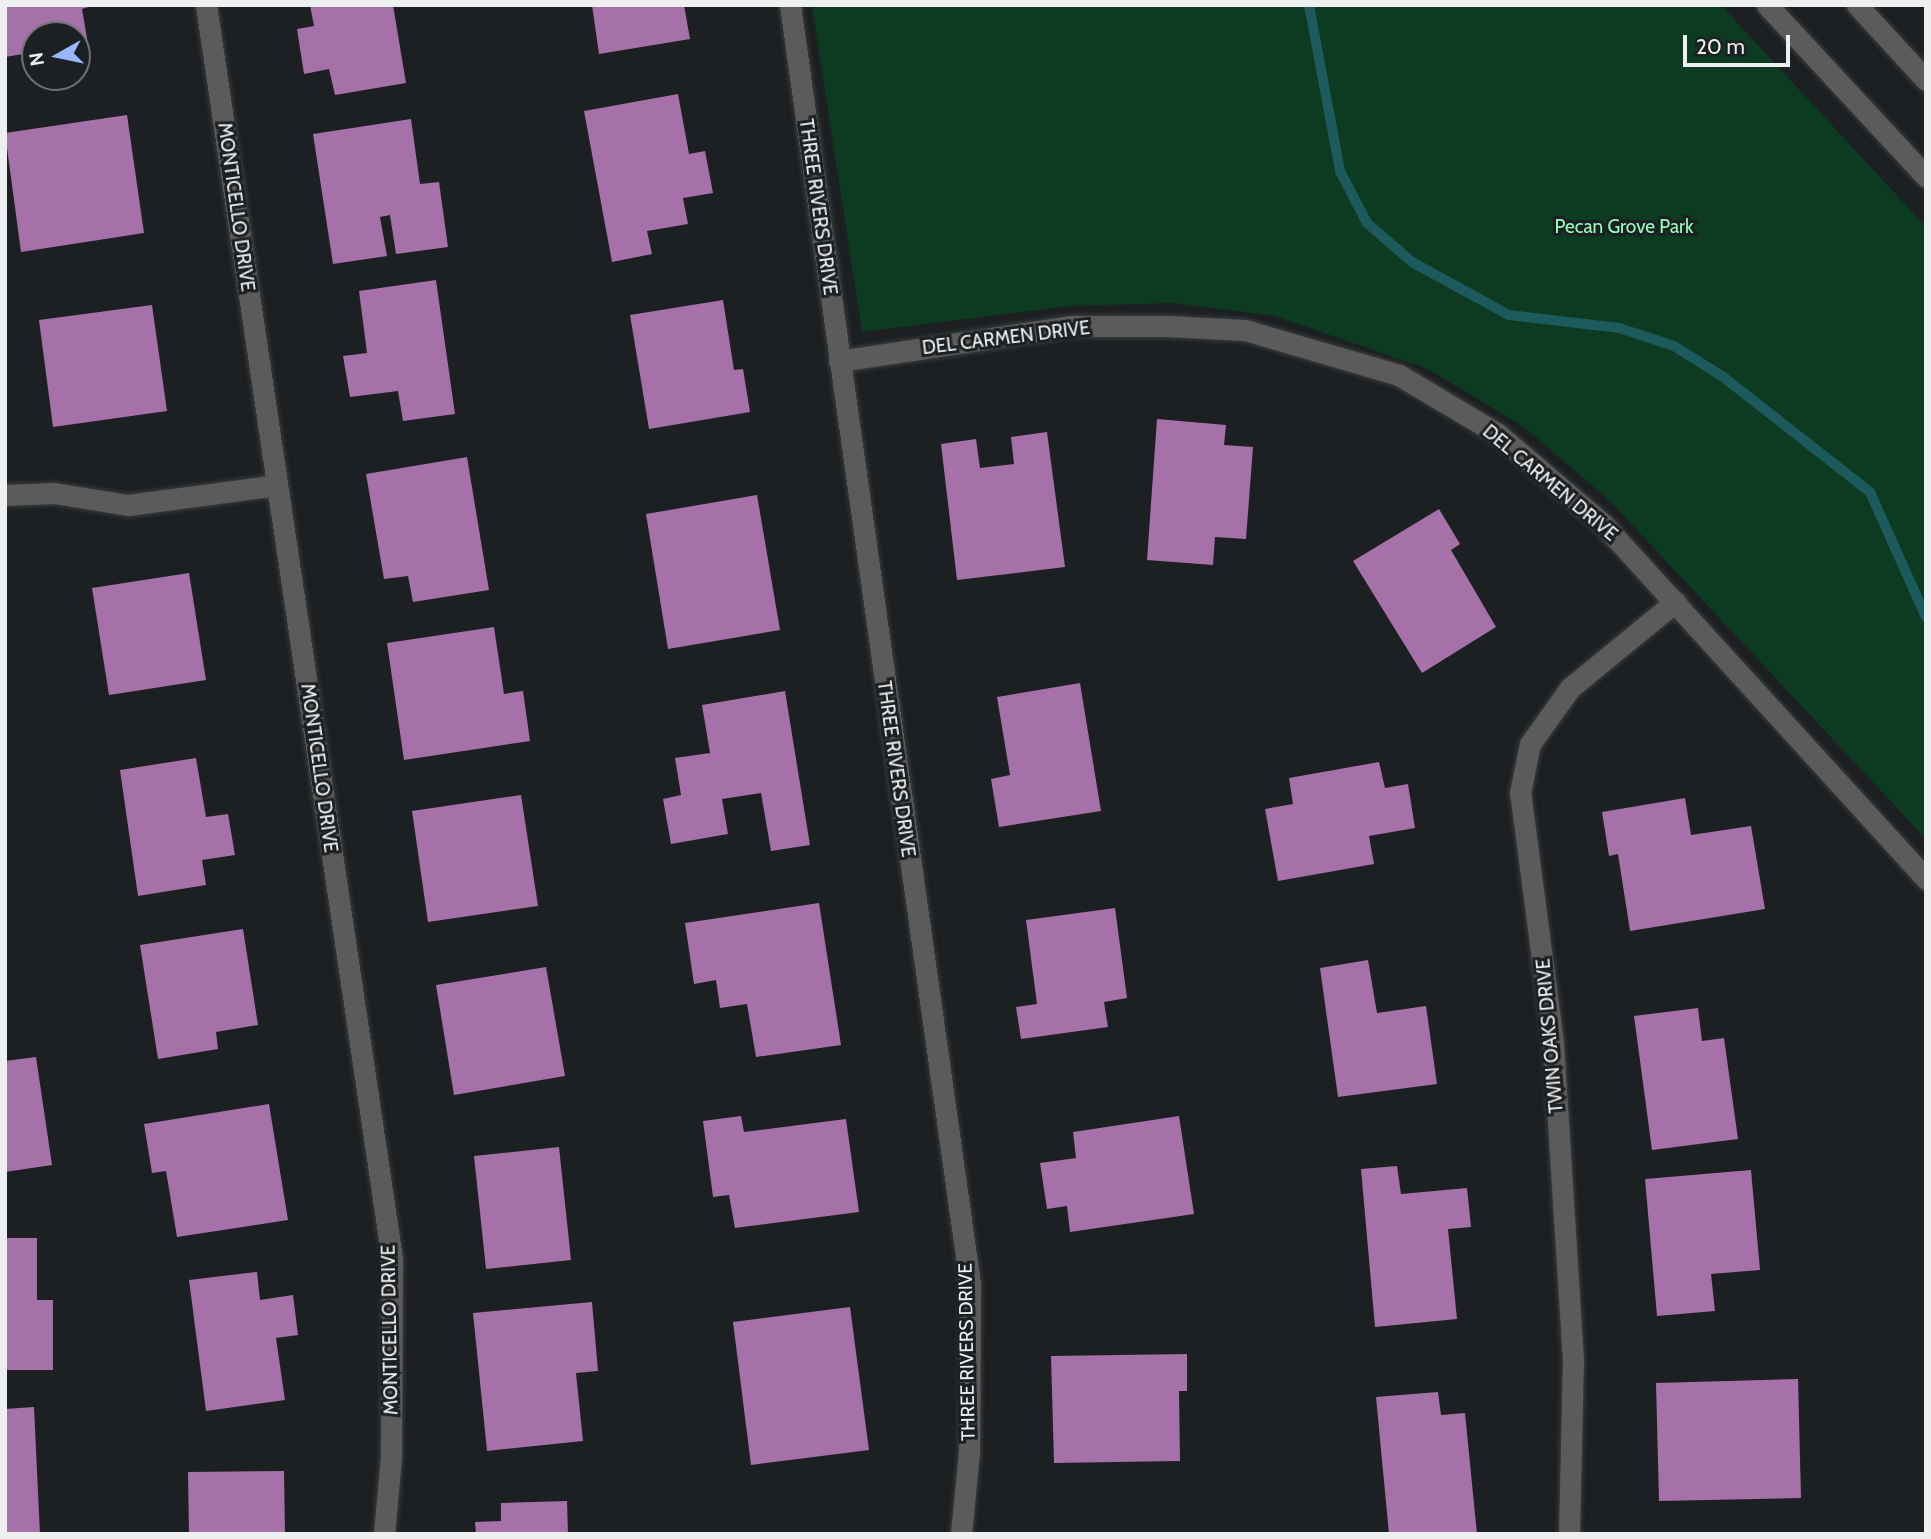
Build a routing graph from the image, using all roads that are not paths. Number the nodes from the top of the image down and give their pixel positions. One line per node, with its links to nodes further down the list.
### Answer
1 (206, 5): 8 (street, MONTICELLO DRIVE)
2 (790, 5): 7 (street, THREE RIVERS DRIVE)
3 (1768, 5): 6 (street)
4 (1857, 5): 5 (street)
5 (1926, 79)
6 (1926, 177)
7 (839, 361): 10 (street, DEL CARMEN DRIVE); 13 (street, THREE RIVERS DRIVE)
8 (277, 485): 9 (street); 12 (street, MONTICELLO DRIVE)
9 (5, 495)
10 (1675, 602): 11 (street, DEL CARMEN DRIVE); 14 (street, TWIN OAKS DRIVE)
11 (1926, 879)
12 (384, 1534)
13 (961, 1534)
14 (1569, 1534)

